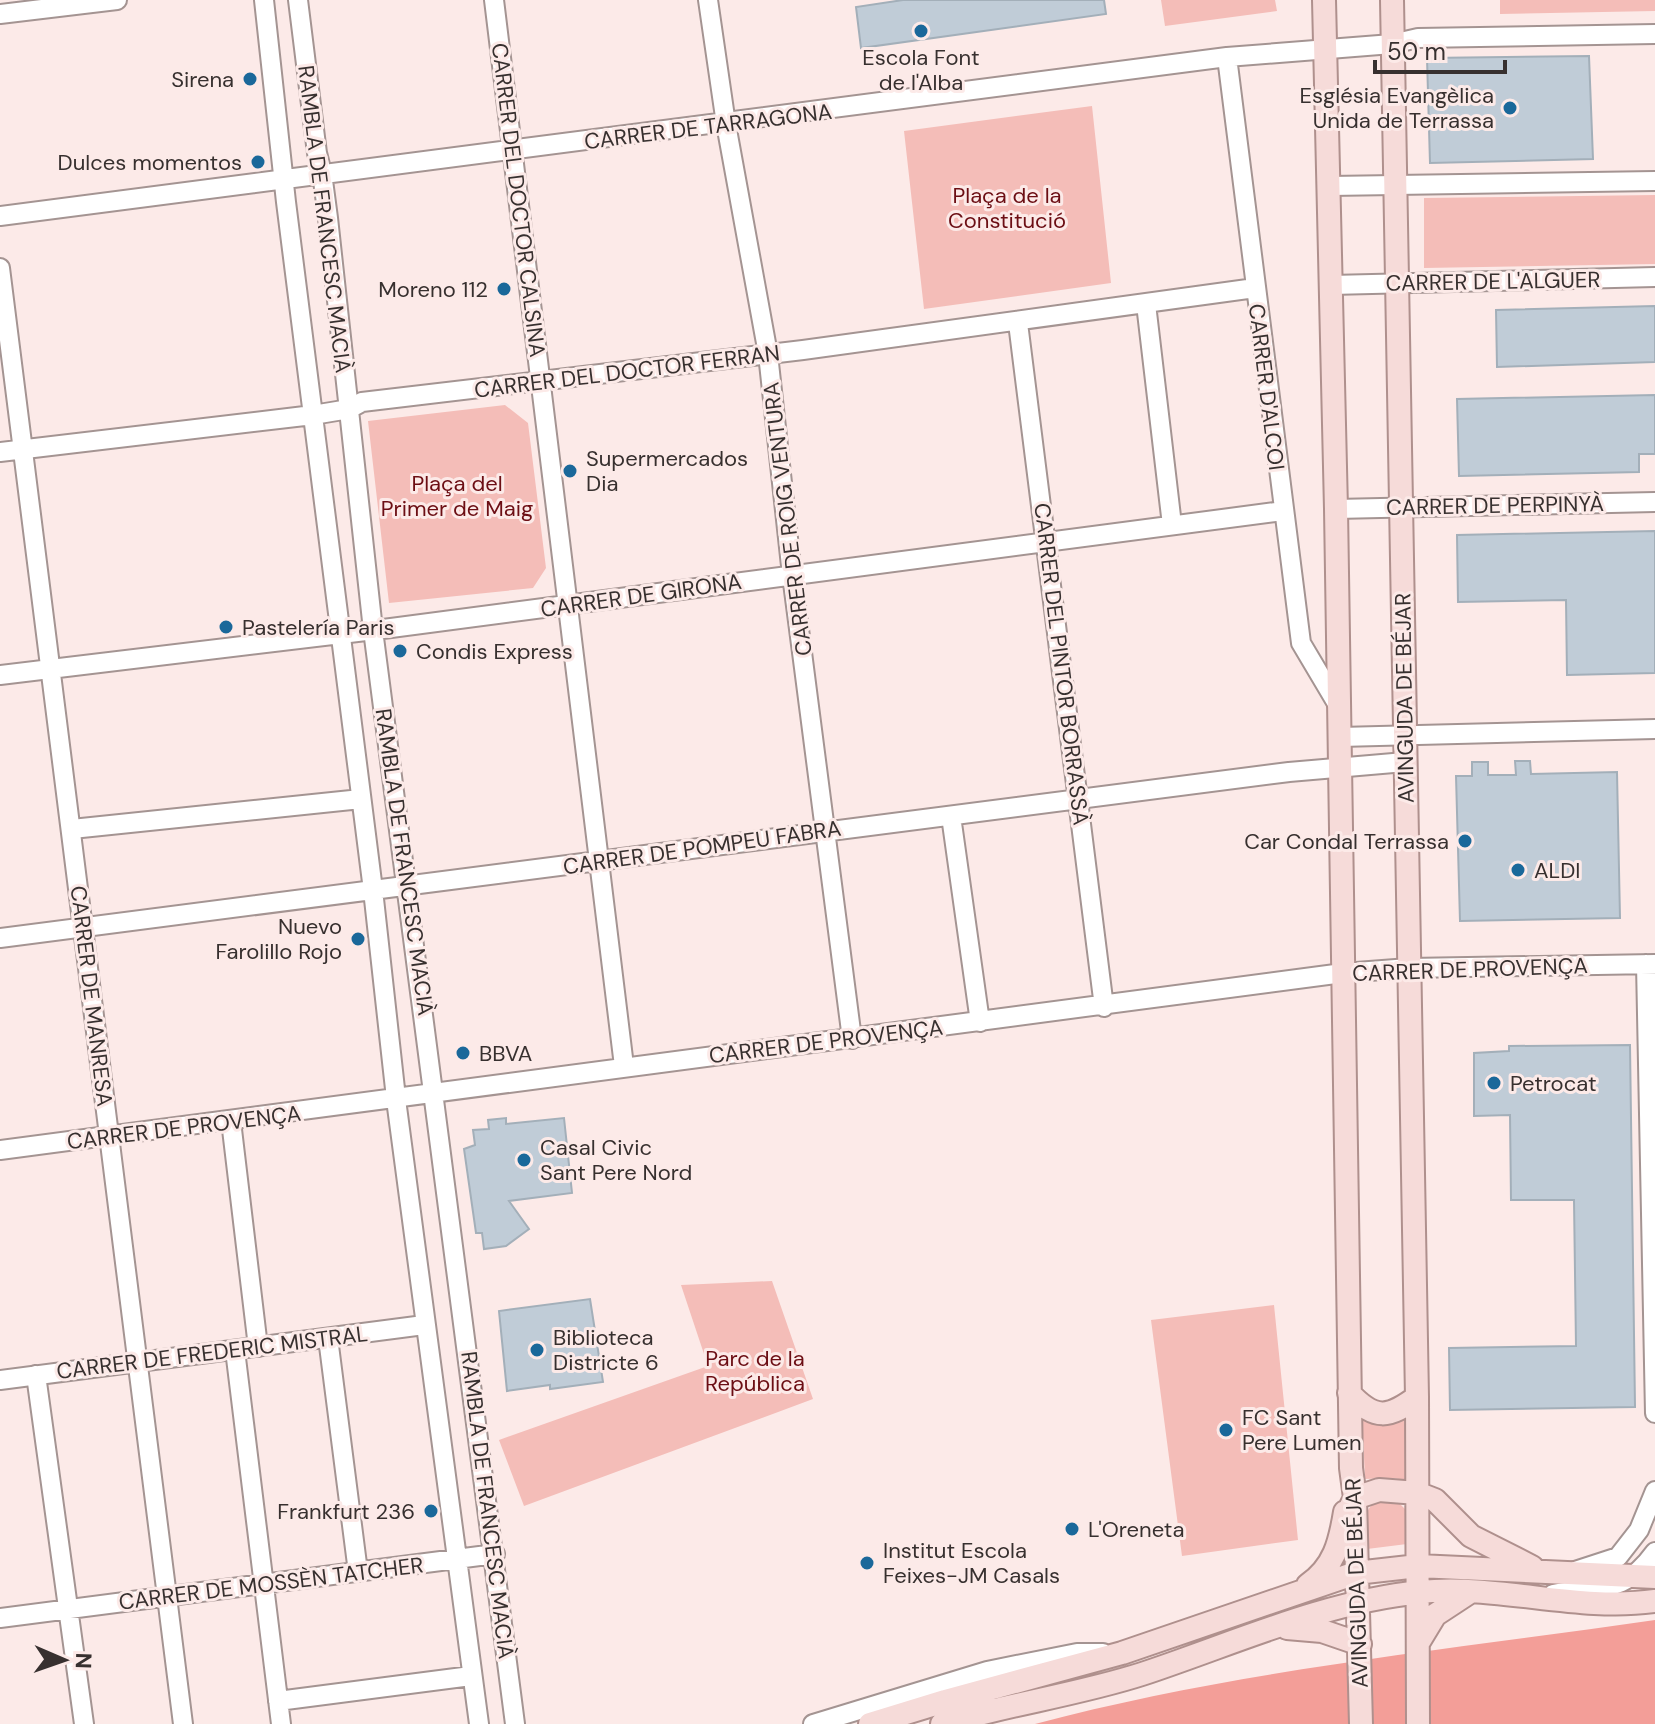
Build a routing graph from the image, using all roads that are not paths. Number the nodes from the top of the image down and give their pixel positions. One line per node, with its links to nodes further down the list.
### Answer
1 (117, 0): 8 (street)
2 (264, 0): 16 (street, RAMBLA DE FRANCESC MACIÀ)
3 (298, 0): 15 (street, RAMBLA DE FRANCESC MACIÀ)
4 (494, 0): 14 (street, CARRER DEL DOCTOR CALSINA)
5 (708, 0): 13 (street, CARRER DE ROIG VENTURA)
6 (1324, 0): 11 (main road, AVINGUDA DE BÉJAR)
7 (1392, 0): 10 (main road, AVINGUDA DE BÉJAR)
8 (0, 14)
9 (1655, 34): 10 (street, CARRER DE TARRAGONA)
10 (1392, 44): 11 (street, CARRER DE TARRAGONA); 18 (main road, AVINGUDA DE BÉJAR)
11 (1325, 48): 12 (street, CARRER DE TARRAGONA); 19 (main road, AVINGUDA DE BÉJAR)
12 (1227, 57): 13 (street, CARRER DE TARRAGONA); 25 (street, CARRER D'ALCOI)
13 (726, 124): 14 (street, CARRER DE TARRAGONA); 28 (street, CARRER DE ROIG VENTURA)
14 (512, 151): 15 (street, CARRER DE TARRAGONA); 29 (street, CARRER DEL DOCTOR CALSINA)
15 (322, 173): 16 (street, CARRER DE TARRAGONA); 30 (street, RAMBLA DE FRANCESC MACIÀ)
16 (284, 178): 20 (street, CARRER DE TARRAGONA); 31 (street, RAMBLA DE FRANCESC MACIÀ)
17 (1655, 181): 18 (street)
18 (1395, 184): 19 (street); 23 (main road, AVINGUDA DE BÉJAR)
19 (1330, 186): 24 (main road, AVINGUDA DE BÉJAR)
20 (0, 216)
21 (0, 268): 32 (street, CARRER DE MANRESA)
22 (1655, 277): 23 (street, CARRER DE L'ALGUER)
23 (1396, 283): 24 (street, CARRER DE L'ALGUER); 35 (main road, AVINGUDA DE BÉJAR)
24 (1331, 285): 36 (main road, AVINGUDA DE BÉJAR)
25 (1255, 288): 26 (street, CARRER DEL DOCTOR FERRAN); 37 (street, CARRER D'ALCOI)
26 (1146, 304): 27 (street, CARRER DEL DOCTOR FERRAN); 38 (street)
27 (1018, 323): 28 (street, CARRER DEL DOCTOR FERRAN); 39 (street, CARRER DEL PINTOR BORRASSÀ)
28 (768, 354): 29 (street, CARRER DEL DOCTOR FERRAN); 40 (street, CARRER DE ROIG VENTURA)
29 (542, 381): 30 (street, CARRER DEL DOCTOR FERRAN); 41 (street, CARRER DEL DOCTOR CALSINA)
30 (349, 409): 31 (street, CARRER DEL DOCTOR FERRAN); 42 (street, RAMBLA DE FRANCESC MACIÀ)
31 (313, 415): 32 (street, CARRER DEL DOCTOR FERRAN); 43 (street, RAMBLA DE FRANCESC MACIÀ)
32 (23, 449): 33 (street, CARRER DEL DOCTOR FERRAN); 44 (street, CARRER DE MANRESA)
33 (0, 452)
34 (1655, 502): 35 (street, CARRER DE PERPINYÀ)
35 (1401, 508): 36 (street, CARRER DE PERPINYÀ); 48 (main road, AVINGUDA DE BÉJAR)
36 (1336, 509): 46 (main road, AVINGUDA DE BÉJAR)
37 (1283, 511): 38 (street, CARRER DE GIRONA); 46 (street, CARRER D'ALCOI)
38 (1172, 525): 39 (street, CARRER DE GIRONA)
39 (1047, 542): 40 (street, CARRER DE GIRONA); 53 (street, CARRER DEL PINTOR BORRASSÀ)
40 (792, 575): 41 (street, CARRER DE GIRONA); 56 (street, CARRER DE ROIG VENTURA)
41 (568, 604): 42 (street, CARRER DE GIRONA); 57 (street, CARRER DEL DOCTOR CALSINA)
42 (373, 630): 43 (street, CARRER DE GIRONA); 58 (street, RAMBLA DE FRANCESC MACIÀ)
43 (340, 634): 44 (street, CARRER DE GIRONA); 52 (street, RAMBLA DE FRANCESC MACIÀ)
44 (51, 670): 45 (street, CARRER DE GIRONA); 55 (street, CARRER DE MANRESA)
45 (0, 675)
46 (1339, 707): 49 (main road, AVINGUDA DE BÉJAR)
47 (1655, 729): 48 (street)
48 (1404, 735): 49 (street); 50 (main road, AVINGUDA DE BÉJAR)
49 (1340, 737): 51 (main road, AVINGUDA DE BÉJAR)
50 (1405, 762): 51 (street, CARRER DE POMPEU FABRA); 63 (main road, AVINGUDA DE BÉJAR)
51 (1341, 766): 53 (street, CARRER DE POMPEU FABRA); 64 (main road, AVINGUDA DE BÉJAR)
52 (361, 799): 55 (street); 59 (street, RAMBLA DE FRANCESC MACIÀ)
53 (1080, 801): 54 (street, CARRER DE POMPEU FABRA); 65 (street, CARRER DEL PINTOR BORRASSÀ)
54 (951, 816): 56 (street, CARRER DE POMPEU FABRA); 66 (street)
55 (72, 829): 60 (street, CARRER DE MANRESA)
56 (826, 830): 57 (street, CARRER DE POMPEU FABRA); 67 (street, CARRER DE ROIG VENTURA)
57 (599, 861): 58 (street, CARRER DE POMPEU FABRA); 68 (street, CARRER DEL DOCTOR CALSINA)
58 (408, 885): 59 (street, CARRER DE POMPEU FABRA); 69 (street, RAMBLA DE FRANCESC MACIÀ)
59 (373, 890): 60 (street, CARRER DE POMPEU FABRA); 70 (street, RAMBLA DE FRANCESC MACIÀ)
60 (83, 927): 61 (street, CARRER DE POMPEU FABRA); 72 (street, CARRER DE MANRESA)
61 (0, 938)
62 (1650, 964): 63 (street, CARRER DE PROVENÇA); 83 (street)
63 (1409, 968): 64 (street, CARRER DE PROVENÇA); 82 (main road, AVINGUDA DE BÉJAR)
64 (1343, 973): 65 (street, CARRER DE PROVENÇA); 81 (main road, AVINGUDA DE BÉJAR)
65 (1104, 1007): 66 (street, CARRER DE PROVENÇA)
66 (980, 1022): 67 (street, CARRER DE PROVENÇA)
67 (852, 1039): 68 (street, CARRER DE PROVENÇA)
68 (624, 1066): 69 (street, CARRER DE PROVENÇA)
69 (435, 1094): 70 (street, CARRER DE PROVENÇA); 89 (street, RAMBLA DE FRANCESC MACIÀ)
70 (396, 1100): 71 (street, CARRER DE PROVENÇA); 74 (street, RAMBLA DE FRANCESC MACIÀ)
71 (231, 1121): 72 (street, CARRER DE PROVENÇA); 76 (street)
72 (110, 1137): 73 (street, CARRER DE PROVENÇA); 78 (street, CARRER DE MANRESA)
73 (0, 1150)
74 (424, 1325): 75 (street, CARRER DE FREDERIC MISTRAL); 90 (street, RAMBLA DE FRANCESC MACIÀ)
75 (328, 1338): 76 (street, CARRER DE FREDERIC MISTRAL); 94 (street)
76 (258, 1347): 77 (street, CARRER DE FREDERIC MISTRAL)
77 (235, 1350): 78 (street, CARRER DE FREDERIC MISTRAL); 97 (street)
78 (139, 1362): 79 (street, CARRER DE FREDERIC MISTRAL); 102 (street, CARRER DE MANRESA)
79 (36, 1375): 80 (street, CARRER DE FREDERIC MISTRAL); 105 (street)
80 (0, 1380)
81 (1349, 1393): 82 (main road); 84 (main road, AVINGUDA DE BÉJAR)
82 (1417, 1397): 86 (main road, AVINGUDA DE BÉJAR)
83 (1655, 1413)
84 (1351, 1468): 87 (main road, AVINGUDA DE BÉJAR); 88 (main road)
85 (1655, 1491): 96 (street)
86 (1426, 1497): 87 (main road); 91 (main road); 93 (main road)
87 (1355, 1498): 88 (main road); 95 (main road, AVINGUDA DE BÉJAR)
88 (1344, 1519): 98 (main road)
89 (495, 1554): 90 (street, CARRER DE MOSSÈN TATCHER); 117 (street, RAMBLA DE FRANCESC MACIÀ)
90 (456, 1559): 94 (street, CARRER DE MOSSÈN TATCHER); 111 (street, RAMBLA DE FRANCESC MACIÀ)
91 (1418, 1566): 93 (main road); 95 (main road); 99 (main road)
92 (1649, 1567): 96 (main road); 101 (street)
93 (1540, 1571): 96 (main road)
94 (358, 1572): 97 (street, CARRER DE MOSSÈN TATCHER)
95 (1356, 1573): 98 (main road); 104 (main road, AVINGUDA DE BÉJAR)
96 (1565, 1574)
97 (263, 1585): 102 (street, CARRER DE MOSSÈN TATCHER); 112 (street)
98 (1298, 1592): 110 (main road)
99 (1418, 1592): 100 (main road); 104 (main road); 109 (main road)
100 (1470, 1592): 101 (main road); 109 (main road)
101 (1542, 1596): 103 (main road)
102 (168, 1598): 105 (street, CARRER DE MOSSÈN TATCHER); 114 (street, CARRER DE MANRESA)
103 (1655, 1601)
104 (1358, 1602): 107 (main road); 108 (main road, AVINGUDA DE BÉJAR)
105 (69, 1609): 106 (street, CARRER DE MOSSÈN TATCHER); 113 (street)
106 (0, 1618)
107 (1275, 1628): 108 (main road); 120 (main road)
108 (1360, 1644): 121 (main road, AVINGUDA DE BÉJAR)
109 (1417, 1644): 122 (main road)
110 (1122, 1653): 118 (street); 119 (main road)
111 (471, 1676): 112 (street); 116 (street, RAMBLA DE FRANCESC MACIÀ)
112 (278, 1701): 115 (street)
113 (84, 1724)
114 (183, 1724)
115 (281, 1724)
116 (479, 1724)
117 (515, 1724)
118 (813, 1724)
119 (870, 1724)
120 (942, 1724)
121 (1361, 1724)
122 (1418, 1724)

